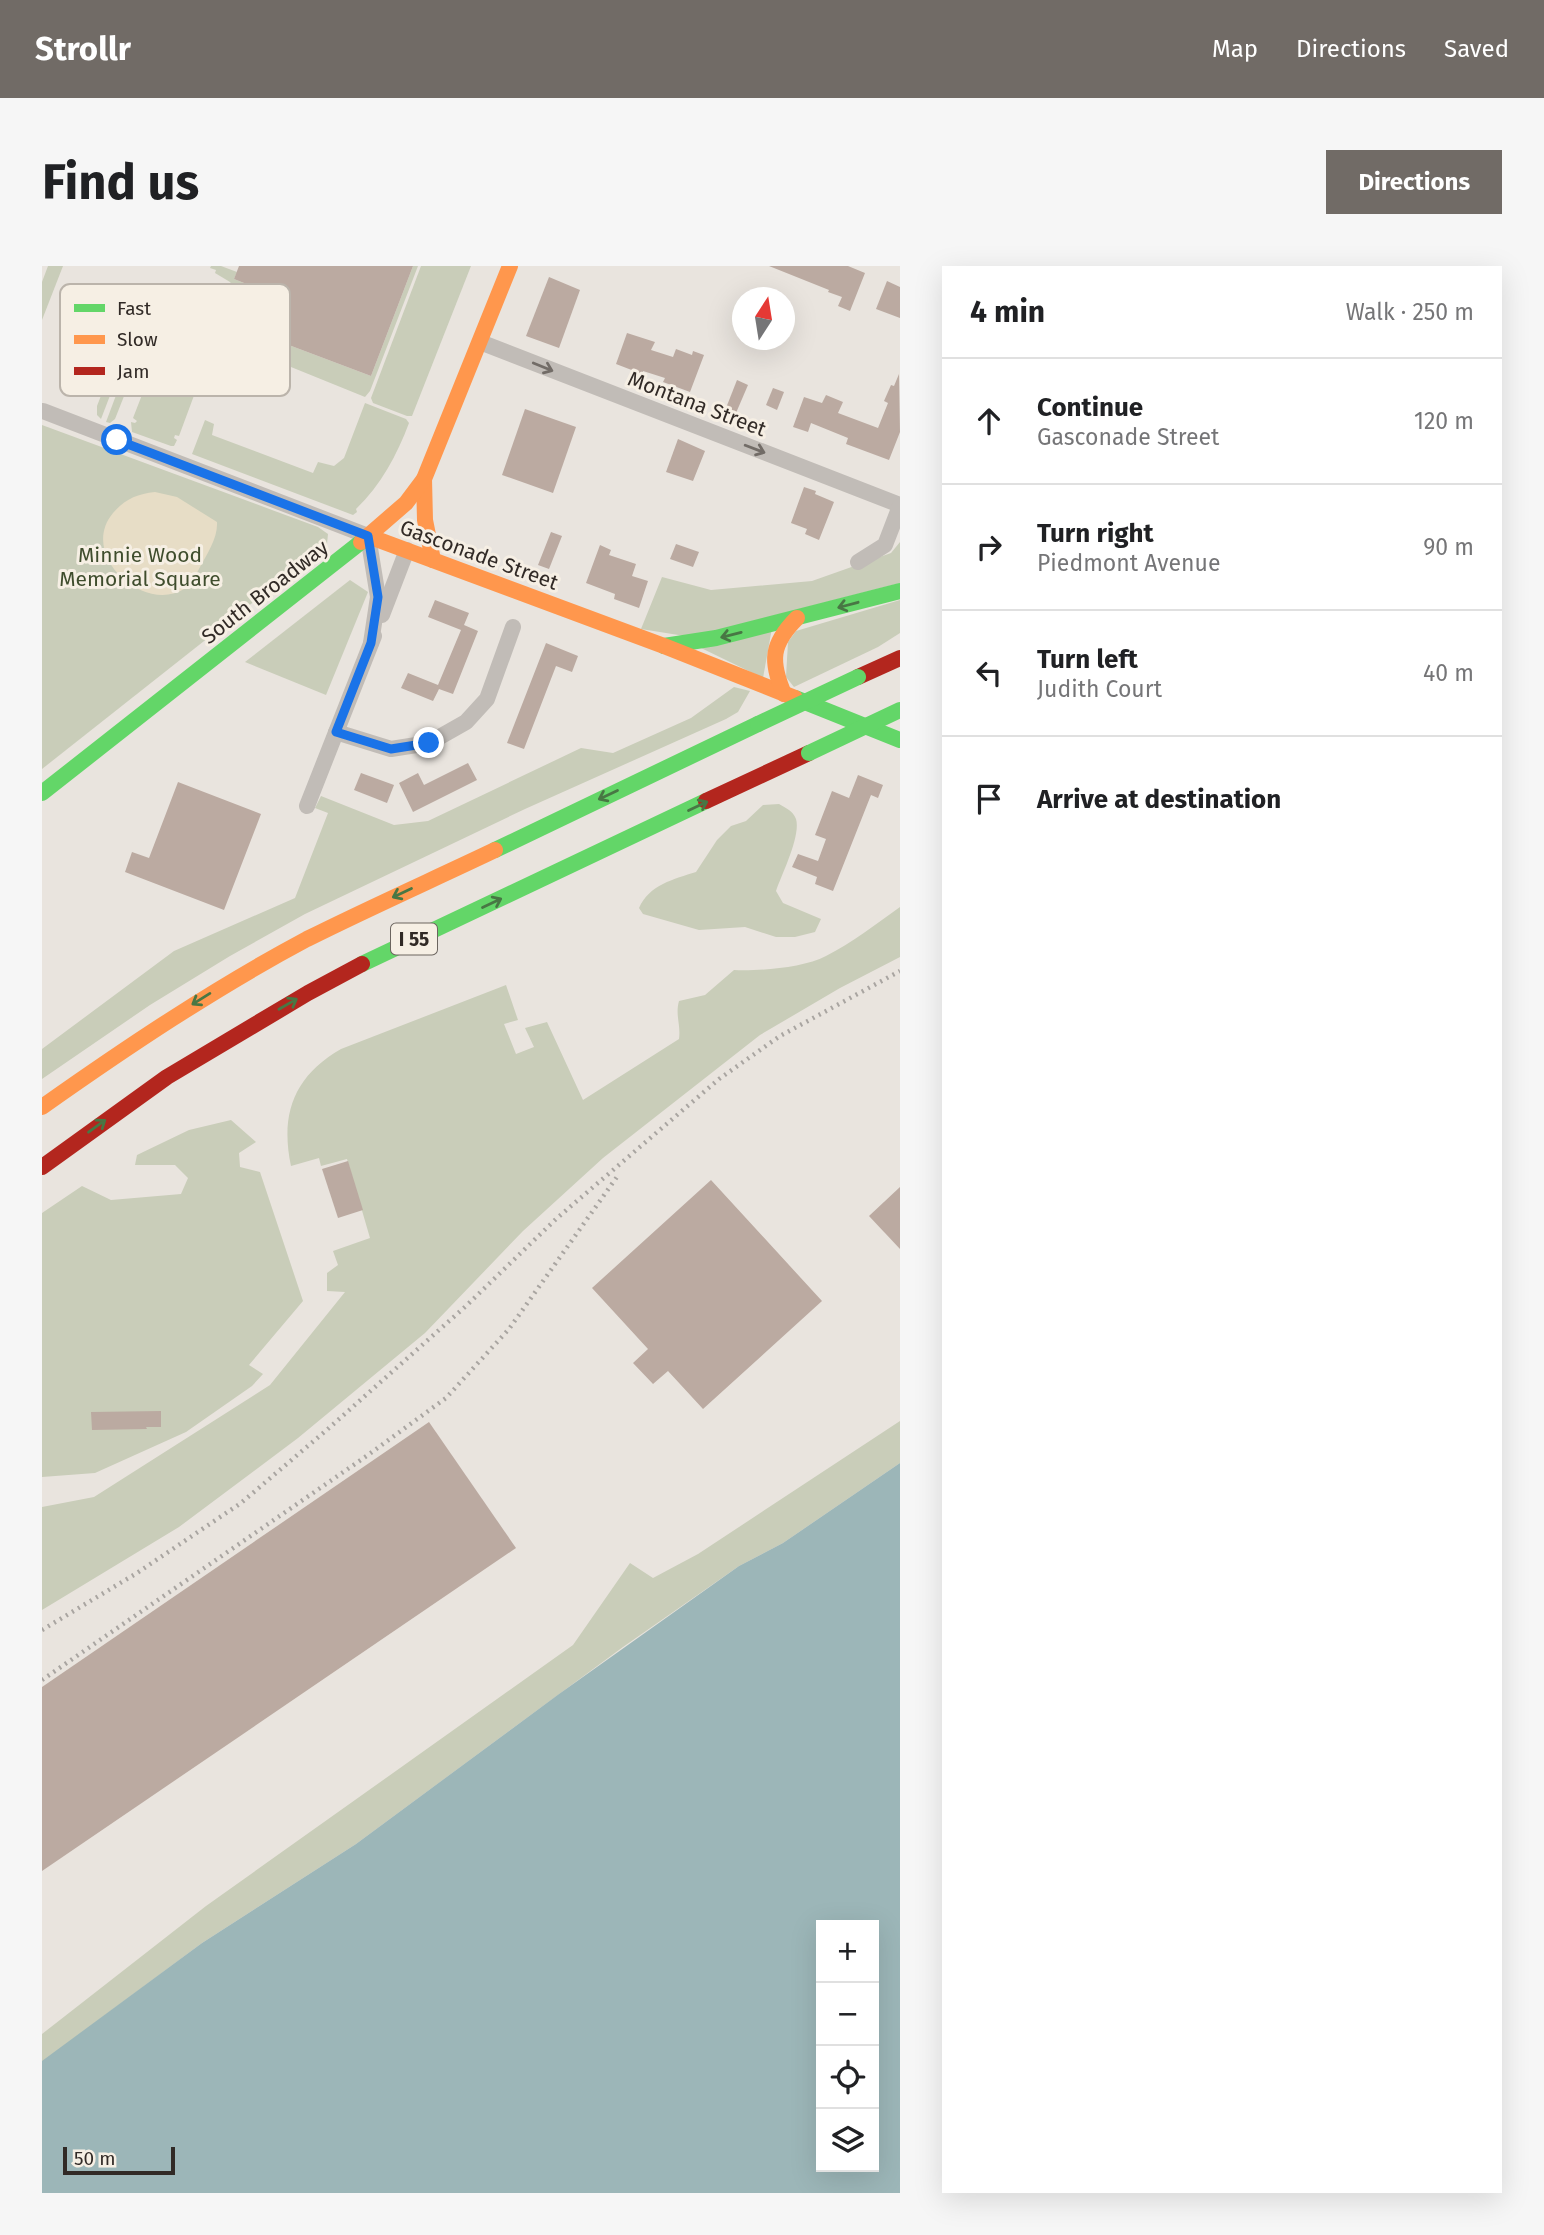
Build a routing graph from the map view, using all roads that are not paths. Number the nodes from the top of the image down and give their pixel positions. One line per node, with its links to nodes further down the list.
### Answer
1 (510, 266): 2 (main road, South Broadway)
2 (480, 342): 4 (main road, South Broadway); 5 (street, Montana Street, one-way to 5)
3 (43, 411): 6 (street, Gasconade Street)
4 (425, 479): 6 (main road, South Broadway); 8 (main road)
5 (900, 506): 9 (street)
6 (368, 536): 7 (main road, Gasconade Street); 13 (street); 20 (main road, South Broadway)
7 (407, 550): 8 (main road, Gasconade Street); 13 (street)
8 (433, 560): 14 (main road, Gasconade Street)
9 (858, 562)
10 (900, 591): 11 (main road, one-way to 11)
11 (797, 618): 14 (main road, one-way to 14); 16 (main road)
12 (513, 627): 18 (street)
13 (371, 643): 18 (street)
14 (664, 646): 16 (main road, Gasconade Street)
15 (900, 658): 22 (main road, I 55, one-way to 22, bridge)
16 (784, 694): 19 (main road, Gasconade Street)
17 (900, 710): 23 (main road, I 55, one-way to 17, bridge)
18 (336, 732): 21 (street)
19 (900, 740)
20 (42, 793)
21 (307, 806)
22 (42, 1107)
23 (42, 1167)

